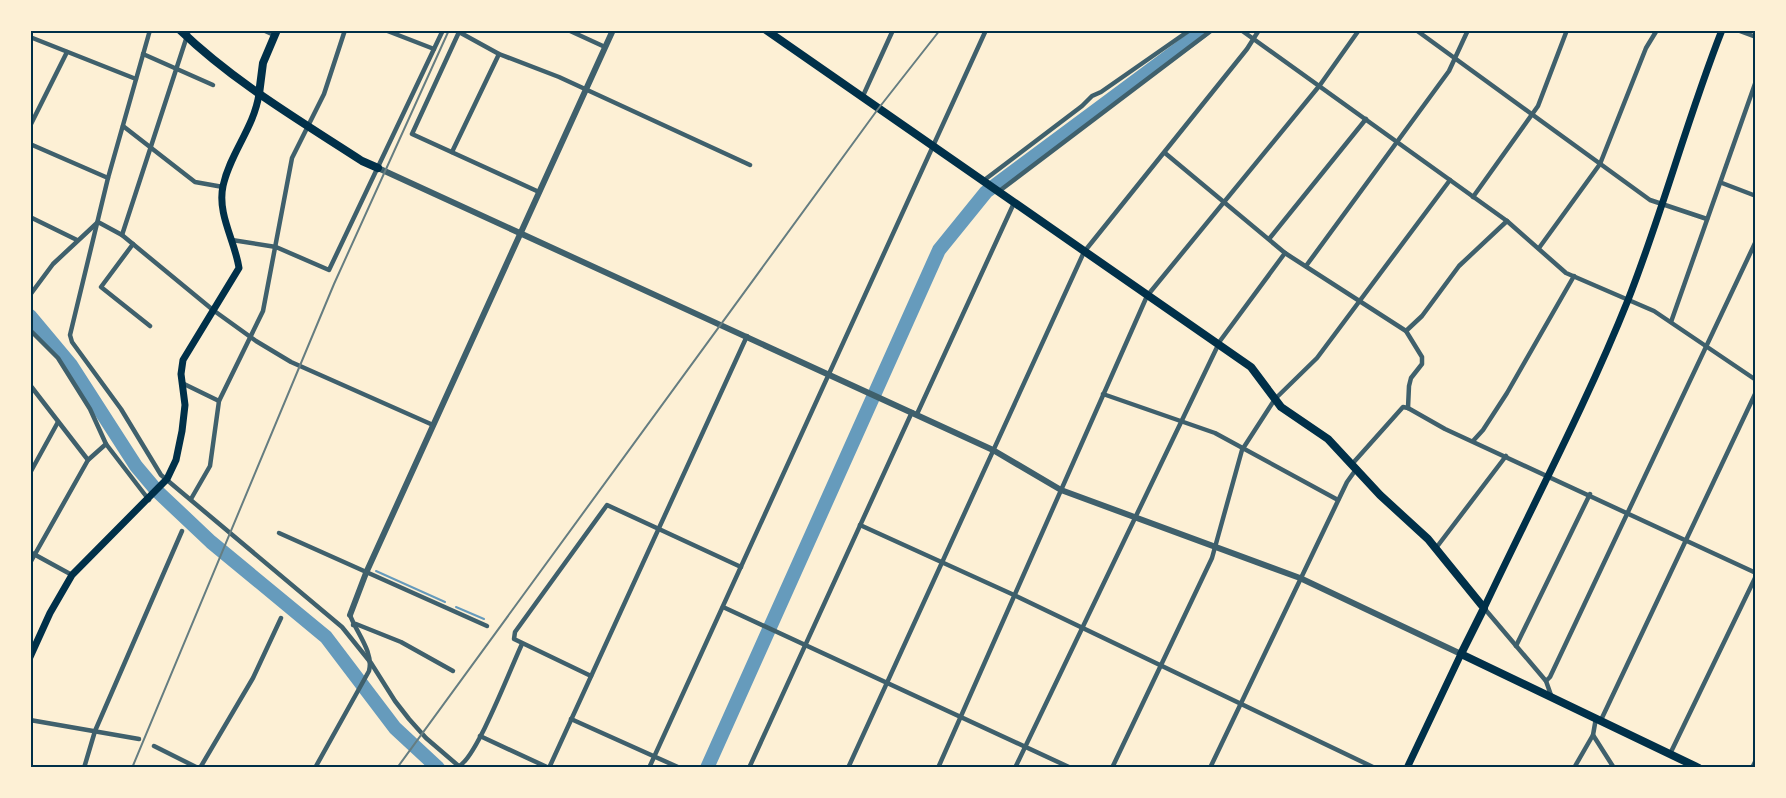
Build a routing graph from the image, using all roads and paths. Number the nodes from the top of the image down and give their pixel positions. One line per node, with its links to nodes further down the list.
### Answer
1 (150, 30): 32 (street)
2 (180, 30): 24 (main road)
3 (263, 30): 25 (street)
4 (345, 30): 47 (street)
5 (385, 30): 30 (street)
6 (443, 30): 30 (street)
7 (568, 30): 29 (street)
8 (613, 30): 29 (street)
9 (766, 30): 42 (main road)
10 (893, 30): 42 (street)
11 (986, 30): 50 (street)
12 (1190, 30): 59 (street)
13 (1212, 30): 63 (street)
14 (1241, 30): 28 (street)
15 (1259, 30): 28 (street)
16 (1359, 30): 39 (street)
17 (1416, 30): 34 (street)
18 (1468, 30): 34 (street)
19 (1567, 30): 43 (street)
20 (1657, 30): 54 (street)
21 (1722, 30): 68 (main road)
22 (1737, 30): 27 (street)
23 (460, 31): 33 (street); 52 (street)
24 (188, 33): 35 (street); 41 (main road)
25 (276, 33): 41 (main road)
26 (30, 37): 31 (street)
27 (1756, 37)
28 (1254, 39): 39 (street); 53 (street)
29 (605, 47): 40 (street)
30 (434, 50): 56 (street)
31 (67, 52): 36 (street); 45 (street)
32 (143, 54): 35 (street); 36 (street)
33 (499, 54): 40 (street); 52 (street)
34 (1456, 59): 43 (street); 48 (street)
35 (176, 69): 38 (street); 51 (street)
36 (136, 79): 46 (street)
37 (1756, 82): 60 (street)
38 (213, 85)
39 (1320, 85): 44 (street); 66 (street)
40 (586, 89): 55 (street); 62 (street)
41 (259, 94): 47 (main road); 61 (main road)
42 (862, 98): 50 (main road)
43 (1532, 115): 54 (street); 65 (street)
44 (1366, 119): 48 (street); 75 (street)
45 (30, 126)
46 (123, 126): 51 (street); 57 (street)
47 (309, 127): 56 (main road); 80 (street)
48 (1397, 142): 58 (street); 84 (street)
49 (30, 144): 57 (street)
50 (933, 146): 59 (main road); 99 (street)
51 (150, 149): 61 (street); 74 (street)
52 (452, 152): 62 (street)
53 (1165, 153): 66 (street); 82 (street)
54 (1600, 164): 68 (street); 81 (street)
55 (750, 165)
56 (378, 168): 73 (street); 80 (street)
57 (108, 178): 72 (street)
58 (1450, 180): 65 (street); 89 (street)
59 (983, 181): 63 (main road)
60 (1722, 183): 64 (street); 70 (street)
61 (223, 187): 77 (main road)
62 (539, 192): 73 (street)
63 (998, 192): 67 (main road)
64 (1756, 196)
65 (1473, 197): 71 (street)
66 (1224, 202): 75 (street); 87 (street)
67 (1014, 203): 82 (main road); 108 (street)
68 (1660, 204): 70 (street); 88 (main road)
69 (30, 217): 76 (street)
70 (1707, 219): 91 (street)
71 (1507, 221): 81 (street); 94 (street)
72 (98, 222): 74 (street); 76 (street); 121 (street)
73 (520, 233): 95 (street); 111 (street)
74 (122, 235): 79 (street)
75 (1269, 239): 83 (street)
76 (77, 240): 86 (street)
77 (232, 240): 80 (street); 90 (main road)
78 (1756, 241): 97 (street)
79 (133, 244): 90 (street); 92 (street)
80 (276, 247): 96 (street)
81 (1539, 248): 85 (street)
82 (1084, 252): 87 (main road); 114 (street)
83 (1285, 253): 84 (street); 98 (street)
84 (1306, 266): 89 (street)
85 (1574, 276): 88 (street); 112 (street)
86 (30, 295)
87 (1148, 296): 98 (main road); 104 (street)
88 (1628, 298): 91 (street); 120 (main road)
89 (1361, 299): 94 (street); 105 (street)
90 (213, 310): 96 (street); 101 (main road)
91 (1671, 322): 97 (street)
92 (150, 326)
93 (30, 330): 113 (street)
94 (1406, 331): 107 (street)
95 (747, 336): 99 (street); 130 (street)
96 (251, 337): 106 (street); 111 (street)
97 (1706, 345): 100 (street); 127 (street)
98 (1218, 346): 105 (main road); 109 (street)
99 (829, 374): 108 (street); 139 (street)
100 (1756, 380)
101 (182, 383): 106 (street); 121 (main road)
102 (30, 386): 110 (street)
103 (1756, 393): 133 (street)
104 (1103, 394): 109 (street); 122 (street)
105 (1275, 399): 115 (street); 118 (main road)
106 (219, 401): 125 (street)
107 (1408, 408): 112 (street); 118 (street)
108 (914, 413): 114 (street); 129 (street)
109 (1180, 421): 115 (street); 128 (street)
110 (58, 422): 117 (street); 119 (street)
111 (433, 425): 140 (street)
112 (1473, 441): 116 (street)
113 (106, 444): 117 (street); 124 (street)
114 (993, 450): 122 (street); 137 (street)
115 (1242, 450): 126 (street); 134 (street)
116 (1506, 456): 120 (street); 135 (street)
117 (88, 460): 136 (street)
118 (1355, 466): 126 (street); 135 (main road)
119 (30, 473)
120 (1547, 474): 123 (street); 146 (main road)
121 (165, 481): 124 (main road); 125 (street)
122 (1061, 490): 128 (street); 144 (street)
123 (1590, 495): 127 (street); 154 (street)
124 (150, 498): 142 (main road)
125 (191, 500): 157 (street)
126 (1338, 500): 143 (street)
127 (1628, 513): 133 (street); 161 (street)
128 (1135, 518): 134 (street); 151 (street)
129 (860, 525): 137 (street); 153 (street)
130 (659, 529): 139 (street); 152 (street); 160 (street)
131 (182, 531): 169 (street)
132 (279, 533): 140 (street)
133 (1686, 541): 141 (street); 167 (street)
134 (1217, 547): 143 (street); 158 (street)
135 (1436, 548): 146 (main road)
136 (32, 554): 138 (street); 142 (street)
137 (942, 562): 144 (street); 162 (street)
138 (30, 563)
139 (741, 567): 145 (street)
140 (366, 573): 147 (street); 150 (street)
141 (1756, 574): 175 (street)
142 (72, 575): 156 (main road)
143 (1300, 578): 155 (street); 164 (street)
144 (1014, 595): 151 (street); 165 (street)
145 (723, 607): 153 (street); 176 (street)
146 (1484, 608): 154 (street); 155 (main road)
147 (350, 615): 149 (street)
148 (281, 618): 180 (street)
149 (353, 625): 157 (street); 159 (street)
150 (487, 626)
151 (1082, 628): 158 (street); 174 (street)
152 (522, 644): 160 (street); 171 (street)
153 (805, 645): 162 (street); 184 (street)
154 (1516, 646): 161 (street)
155 (1461, 654): 163 (main road); 192 (main road)
156 (30, 657)
157 (371, 663): 178 (street); 181 (street)
158 (1161, 665): 164 (street); 189 (street)
159 (453, 671)
160 (591, 676): 166 (street)
161 (1546, 681): 163 (street)
162 (888, 683): 165 (street); 185 (street)
163 (1552, 698): 167 (main road)
164 (1240, 704): 190 (street); 191 (street)
165 (961, 716): 174 (street); 186 (street)
166 (571, 718): 171 (street); 176 (street)
167 (1598, 719): 170 (street); 175 (main road)
168 (30, 720): 169 (street)
169 (94, 731): 172 (street); 179 (street)
170 (1593, 735): 193 (street); 194 (street)
171 (480, 736): 178 (street)
172 (139, 739)
173 (154, 746): 180 (street)
174 (1026, 747): 187 (street); 188 (street)
175 (1670, 754): 195 (main road)
176 (654, 757): 182 (street); 183 (street)
177 (1756, 760): 196 (street)
178 (460, 767)
179 (84, 768)
180 (199, 768)
181 (315, 768)
182 (649, 768)
183 (680, 768)
184 (748, 768)
185 (848, 768)
186 (938, 768)
187 (1015, 768)
188 (1071, 768)
189 (1112, 768)
190 (1210, 768)
191 (1375, 768)
192 (1407, 768)
193 (1574, 768)
194 (1614, 768)
195 (1699, 768)
196 (1752, 768)

